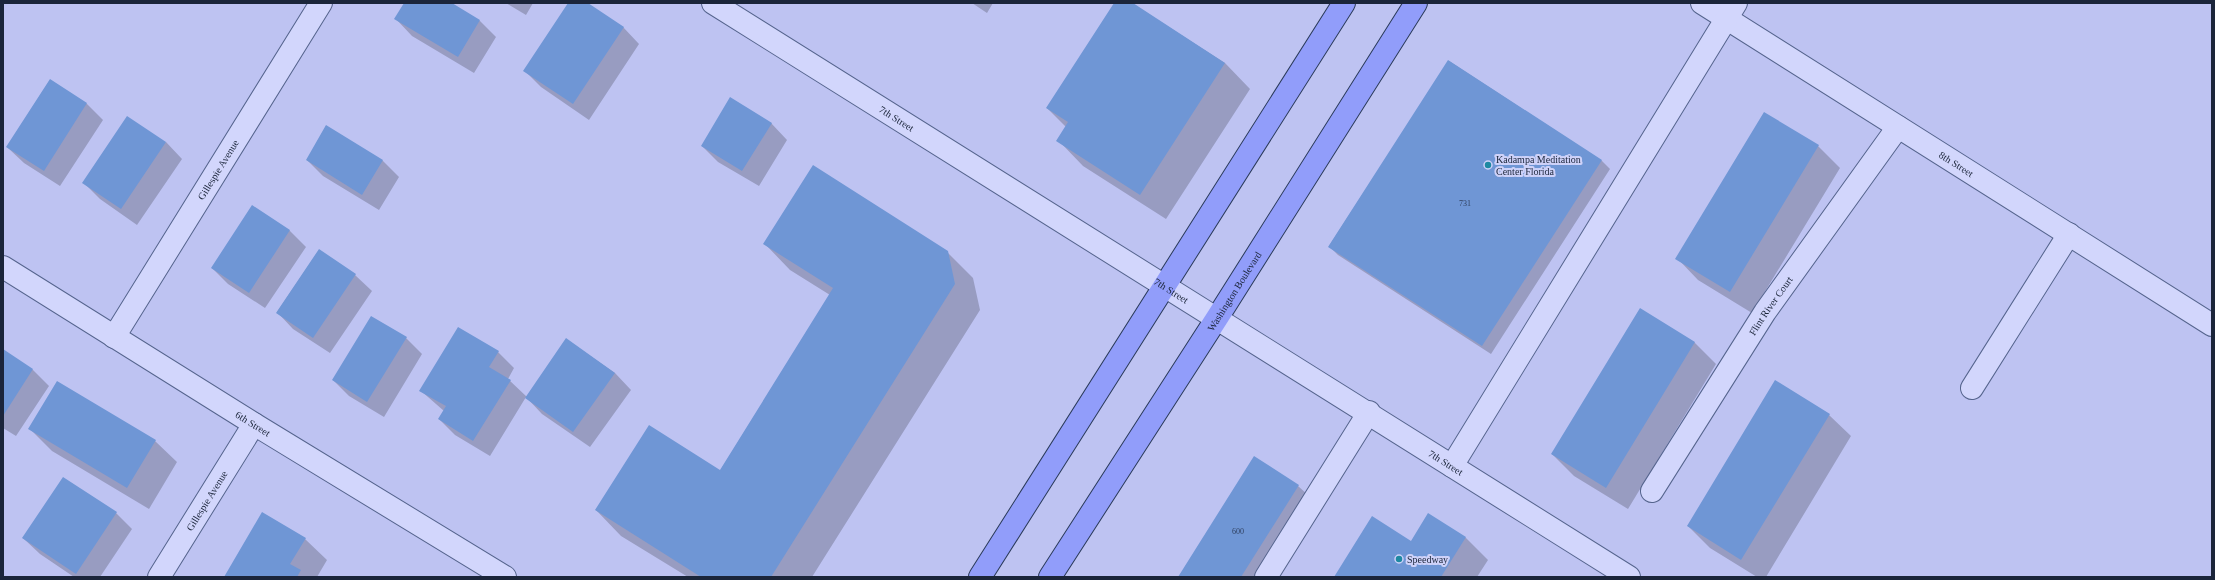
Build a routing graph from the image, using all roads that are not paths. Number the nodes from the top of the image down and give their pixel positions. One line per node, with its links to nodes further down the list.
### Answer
1 (321, 3): 13 (street, Gillespie Avenue)
2 (713, 3): 10 (street, 7th Street)
3 (1344, 3): 10 (main road)
4 (1416, 3): 11 (main road, Washington Boulevard)
5 (1702, 3): 6 (street, 8th Street)
6 (1731, 10): 7 (street, 8th Street); 17 (street)
7 (1898, 127): 8 (street, 8th Street); 18 (street, Flint River Court)
8 (2069, 234): 12 (street, 8th Street); 14 (street)
9 (3, 267): 13 (street, 6th Street)
10 (1165, 286): 11 (street, 7th Street); 21 (main road)
11 (1217, 318): 15 (street, 7th Street); 22 (main road, Washington Boulevard)
12 (2212, 324)
13 (114, 337): 16 (street, 6th Street)
14 (1972, 388)
15 (1368, 412): 17 (street, 7th Street); 23 (street)
16 (254, 424): 19 (street, Gillespie Avenue); 20 (street, 6th Street)
17 (1452, 466): 24 (street, 7th Street)
18 (1652, 491)
19 (159, 577)
20 (505, 577)
21 (980, 577)
22 (1050, 577)
23 (1266, 577)
24 (1629, 577)

